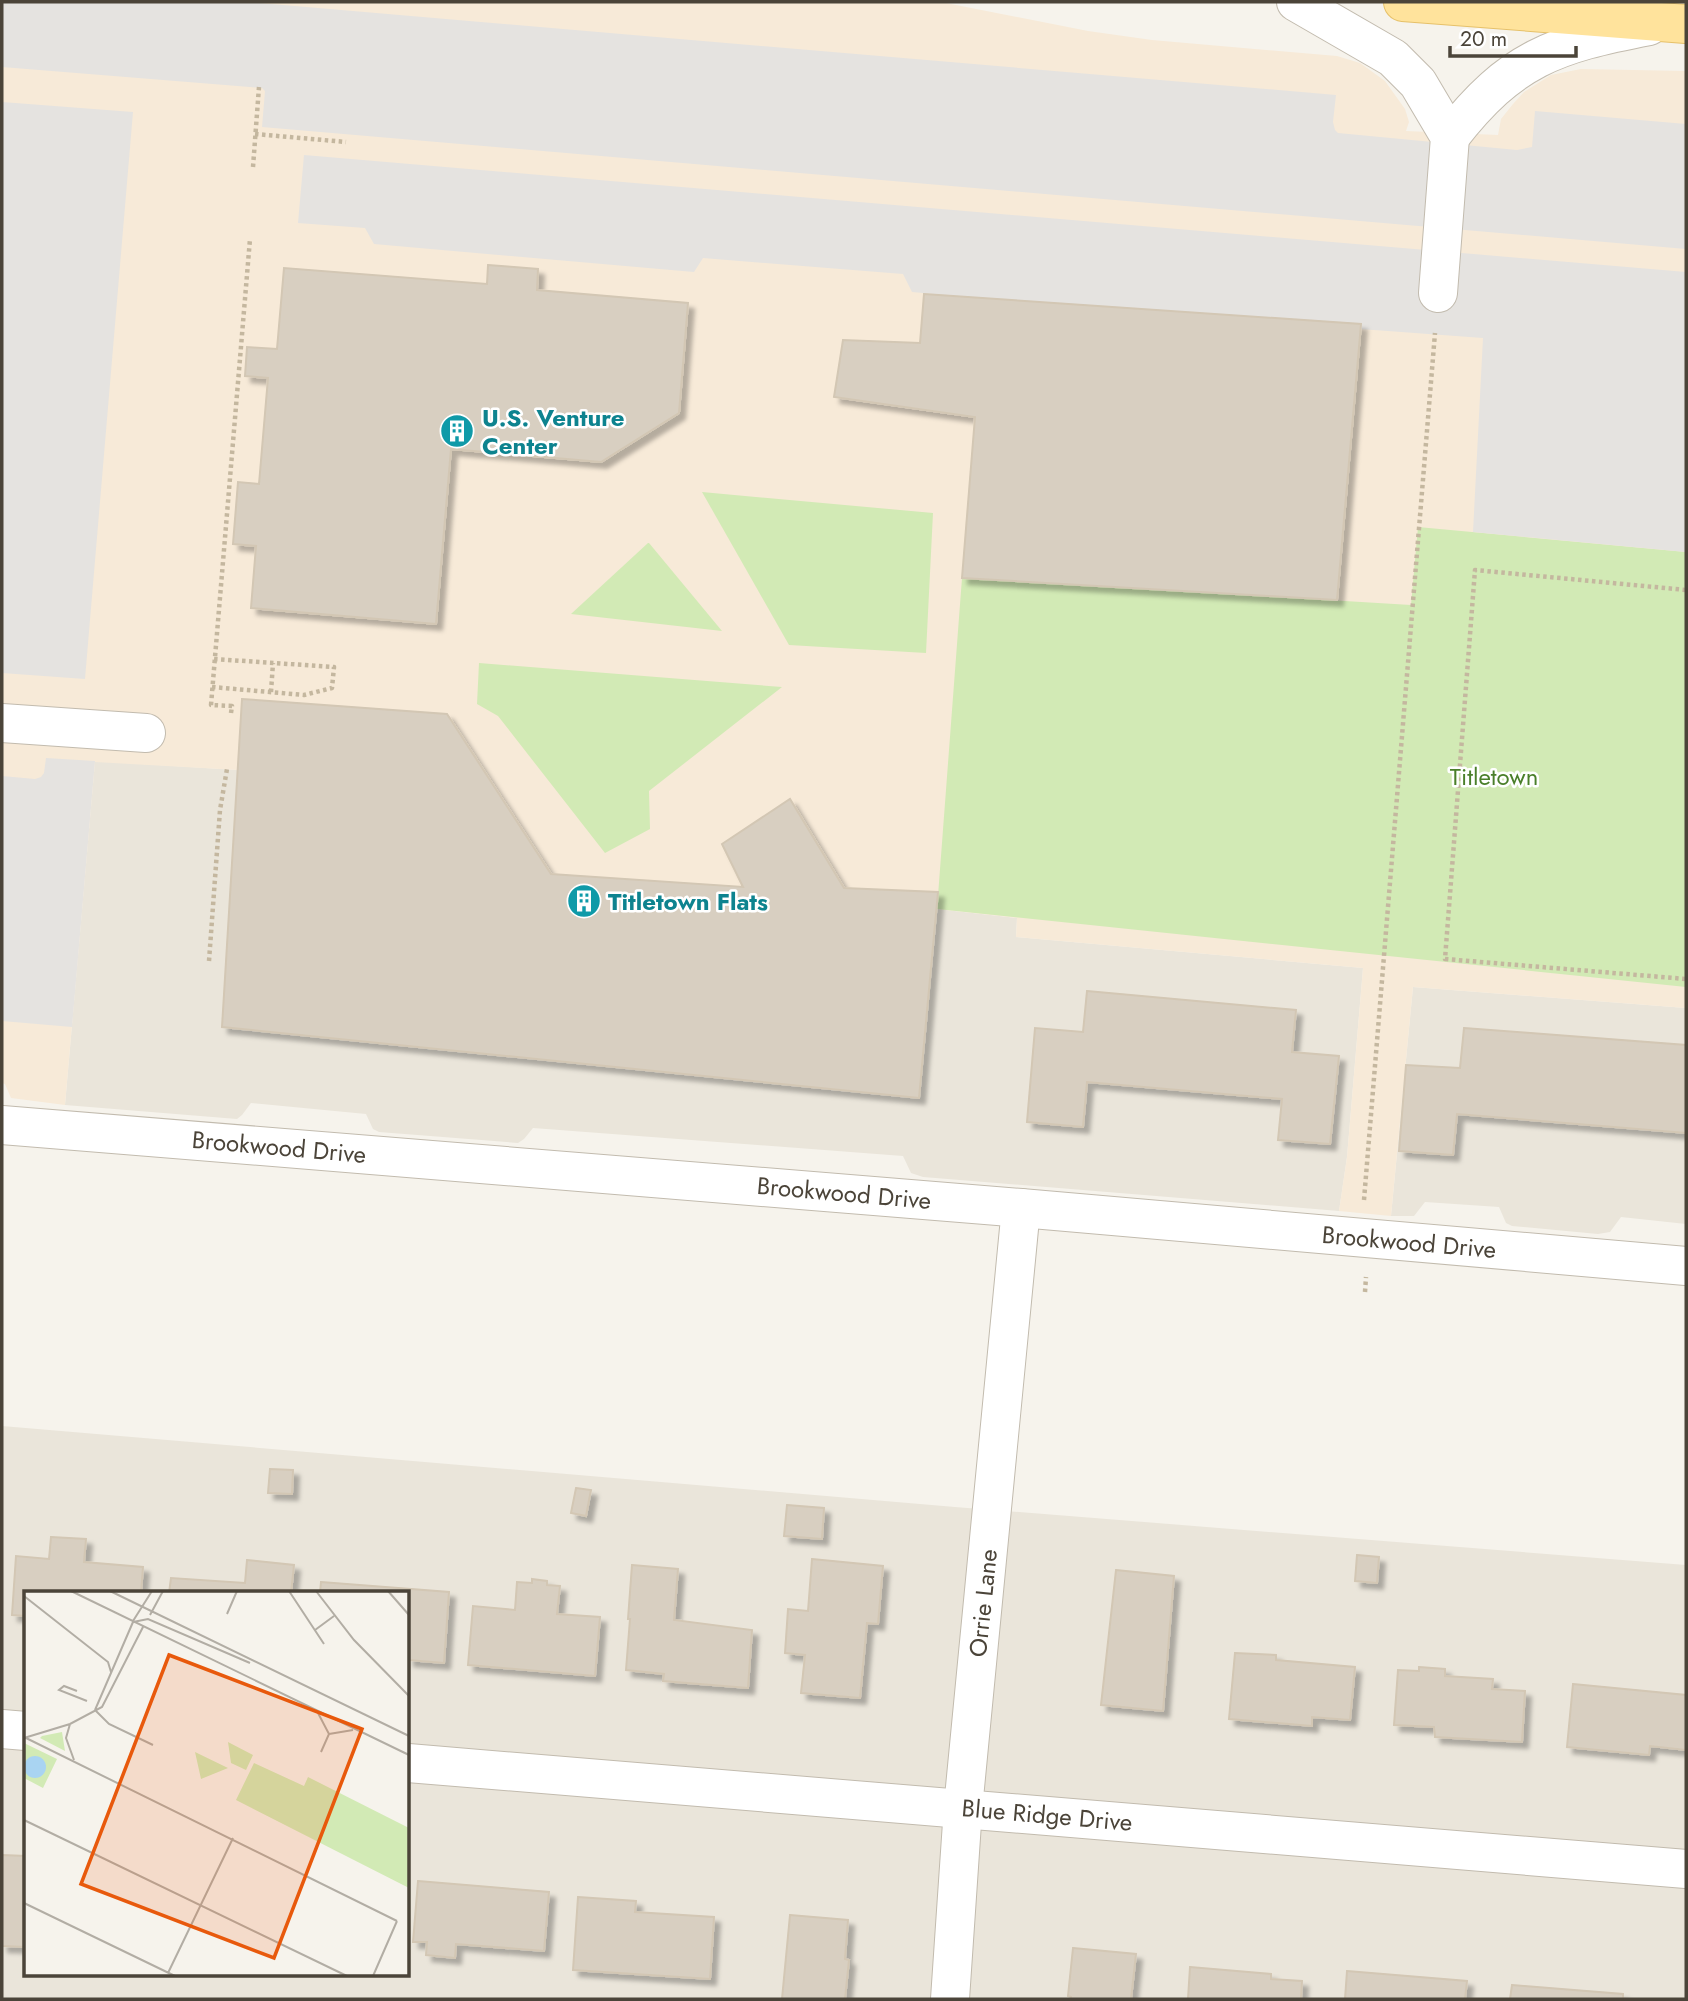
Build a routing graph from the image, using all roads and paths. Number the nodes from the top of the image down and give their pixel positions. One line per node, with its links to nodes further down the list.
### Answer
1 (1296, 2): 6 (street)
2 (1403, 2): 3 (main road)
3 (1678, 23): 6 (street)
4 (259, 87): 5 (path)
5 (256, 134): 7 (path); 8 (path)
6 (1450, 137): 10 (street)
7 (346, 142)
8 (253, 167)
9 (250, 239): 12 (path)
10 (1438, 293): 24 (path)
11 (1686, 590): 21 (path)
12 (214, 659): 13 (path); 14 (path)
13 (274, 663): 15 (path); 15 (path)
14 (212, 687): 15 (path); 16 (path)
15 (271, 692)
16 (231, 713)
17 (2, 723): 18 (street)
18 (146, 733)
19 (227, 769): 20 (path)
20 (209, 961)
21 (1686, 979)
22 (2, 1125): 23 (street, Brookwood Drive)
23 (1021, 1208): 25 (street, Brookwood Drive); 31 (street, Orrie Lane)
24 (1363, 1213)
25 (1686, 1266)
26 (1367, 1276): 27 (path)
27 (1365, 1292)
28 (2, 1729): 29 (street)
29 (24, 1731)
30 (410, 1763): 31 (street, Blue Ridge Drive)
31 (963, 1808): 32 (street, Blue Ridge Drive); 33 (street, Orrie Lane)
32 (1686, 1870)
33 (950, 1999)

